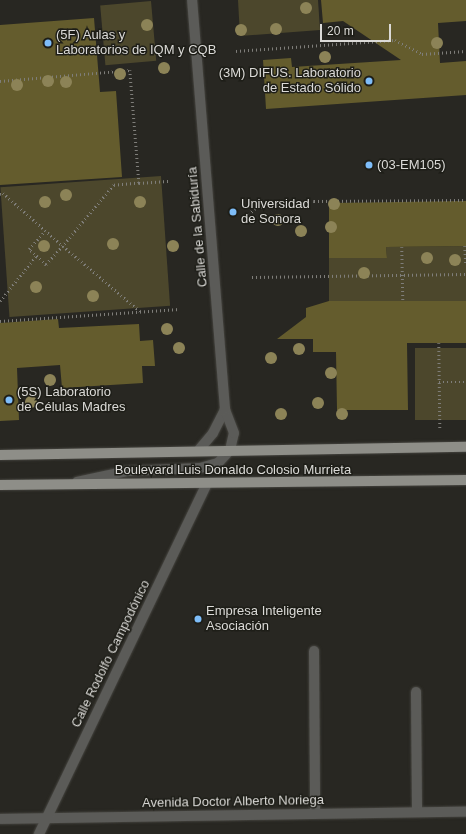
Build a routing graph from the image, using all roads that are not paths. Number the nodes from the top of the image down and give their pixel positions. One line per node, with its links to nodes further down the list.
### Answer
1 (192, 0): 2 (street, Calle de la Sabiduría)
2 (225, 409): 4 (street, Calle de la Sabiduría); 5 (street)
3 (466, 447): 4 (main road, Boulevard Luis Donaldo Colosio Murrieta)
4 (230, 450): 5 (main road, Boulevard Luis Donaldo Colosio Murrieta); 8 (street)
5 (198, 451): 6 (main road, Boulevard Luis Donaldo Colosio Murrieta)
6 (0, 455)
7 (466, 480): 10 (main road, Boulevard Luis Donaldo Colosio Murrieta)
8 (69, 484): 9 (main road, Boulevard Luis Donaldo Colosio Murrieta); 10 (main road, Boulevard Luis Donaldo Colosio Murrieta)
9 (0, 485)
10 (206, 485): 16 (street, Calle Rodolfo Campodónico)
11 (314, 651): 15 (street)
12 (416, 692): 13 (street)
13 (417, 812): 14 (street, Avenida Doctor Alberto Noriega); 15 (street, Avenida Doctor Alberto Noriega)
14 (466, 812)
15 (315, 814): 16 (street, Avenida Doctor Alberto Noriega)
16 (46, 818): 17 (street, Avenida Doctor Alberto Noriega); 18 (street, Calle Rodolfo Campodónico)
17 (0, 819)
18 (39, 834)

